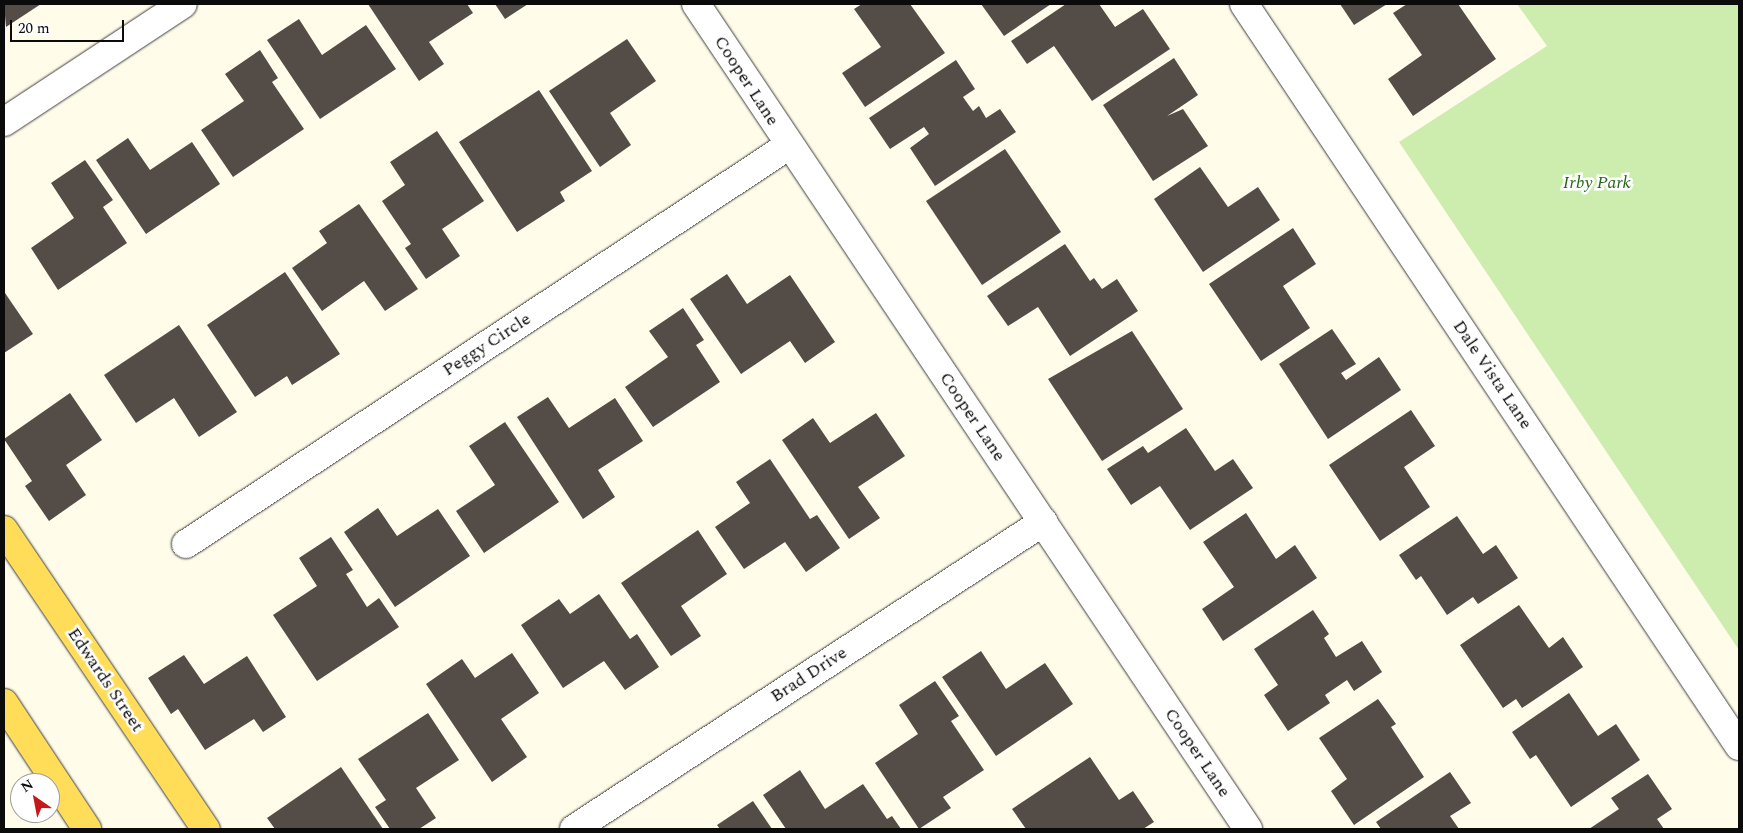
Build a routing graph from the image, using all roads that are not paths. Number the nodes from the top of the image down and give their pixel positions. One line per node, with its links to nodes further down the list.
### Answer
1 (183, 4): 4 (street)
2 (696, 4): 5 (street, Cooper Lane)
3 (1244, 4): 10 (street, Dale Vista Lane)
4 (4, 122)
5 (788, 146): 6 (street, Cooper Lane); 8 (street, Peggy Circle)
6 (1043, 522): 13 (street, Brad Drive); 14 (street, Cooper Lane)
7 (4, 530): 12 (main road, Edwards Street)
8 (186, 544)
9 (4, 703): 11 (main road)
10 (1739, 746)
11 (87, 829)
12 (206, 829)
13 (574, 829)
14 (1248, 829)

